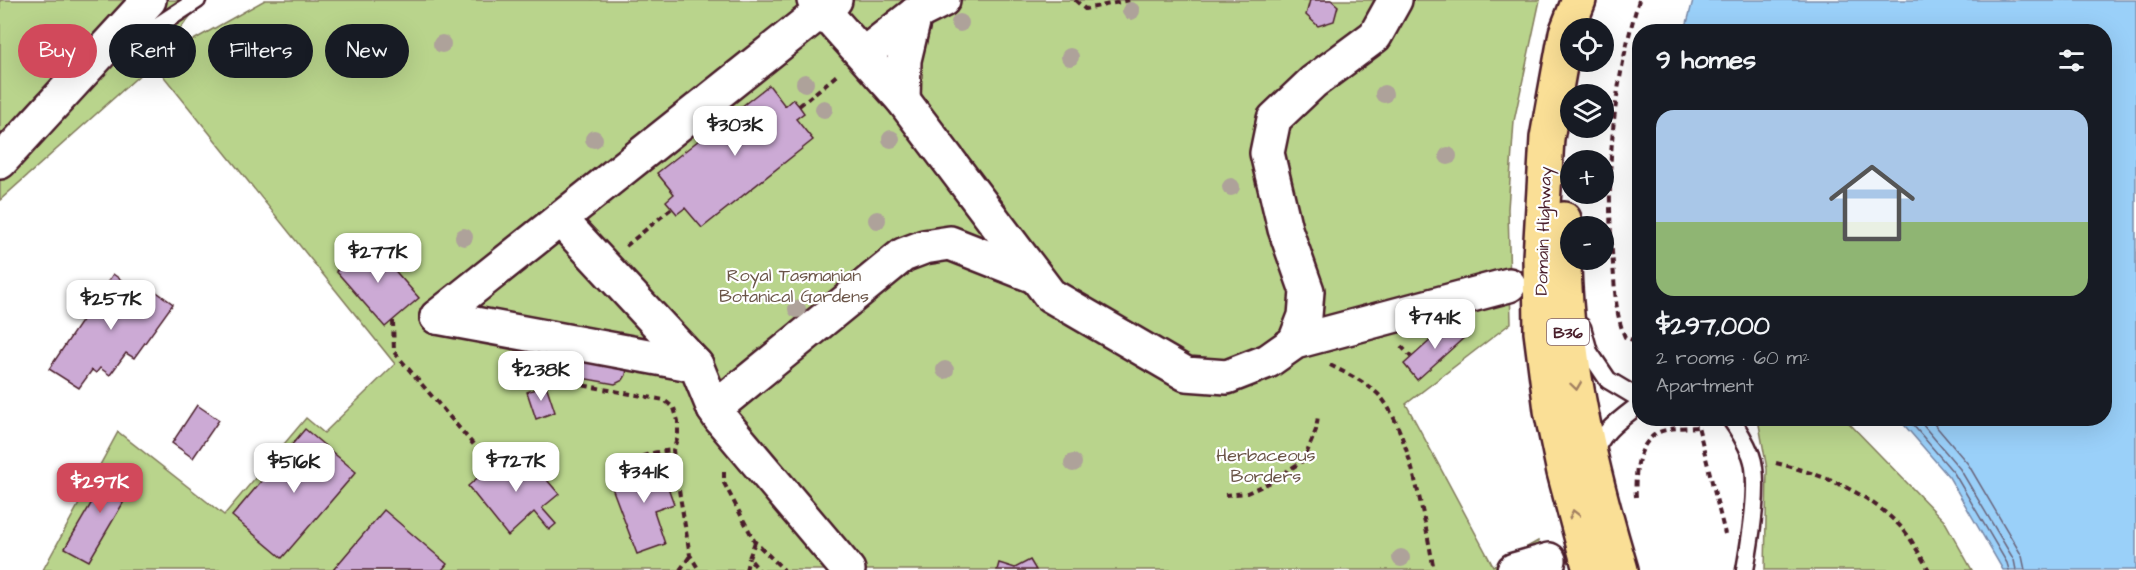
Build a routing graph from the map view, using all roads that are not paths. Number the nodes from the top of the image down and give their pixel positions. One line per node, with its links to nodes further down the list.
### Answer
1 (149, 0): 10 (street)
2 (197, 0): 11 (lane)
3 (1395, 0): 22 (street)
4 (1579, 0): 32 (main road, Domain Highway / B36, one-way to 4)
5 (1591, 0): 8 (main road)
6 (823, 3): 9 (street); 17 (street)
7 (929, 7): 9 (street); 13 (street)
8 (1588, 18)
9 (864, 54): 13 (street)
10 (97, 57)
11 (97, 64)
12 (78, 78): 15 (street)
13 (903, 100): 20 (street)
14 (1567, 138): 16 (main road, Domain Highway / B36)
15 (0, 162)
16 (1564, 216)
17 (560, 219): 23 (street); 23 (street)
18 (1564, 270): 28 (main road, Domain Highway / B36, one-way to 28)
19 (1566, 270): 24 (lane)
20 (1034, 276): 22 (street); 26 (street)
21 (1509, 285): 22 (street)
22 (1288, 347)
23 (696, 365): 26 (street)
24 (1632, 396)
25 (1632, 409): 28 (lane)
26 (717, 413): 30 (street)
27 (1735, 426): 34 (lane)
28 (1592, 464): 33 (main road, Domain Highway / B36)
29 (1550, 560): 31 (street)
30 (848, 570)
31 (1514, 570)
32 (1590, 570)
33 (1622, 570)
34 (1745, 570)

